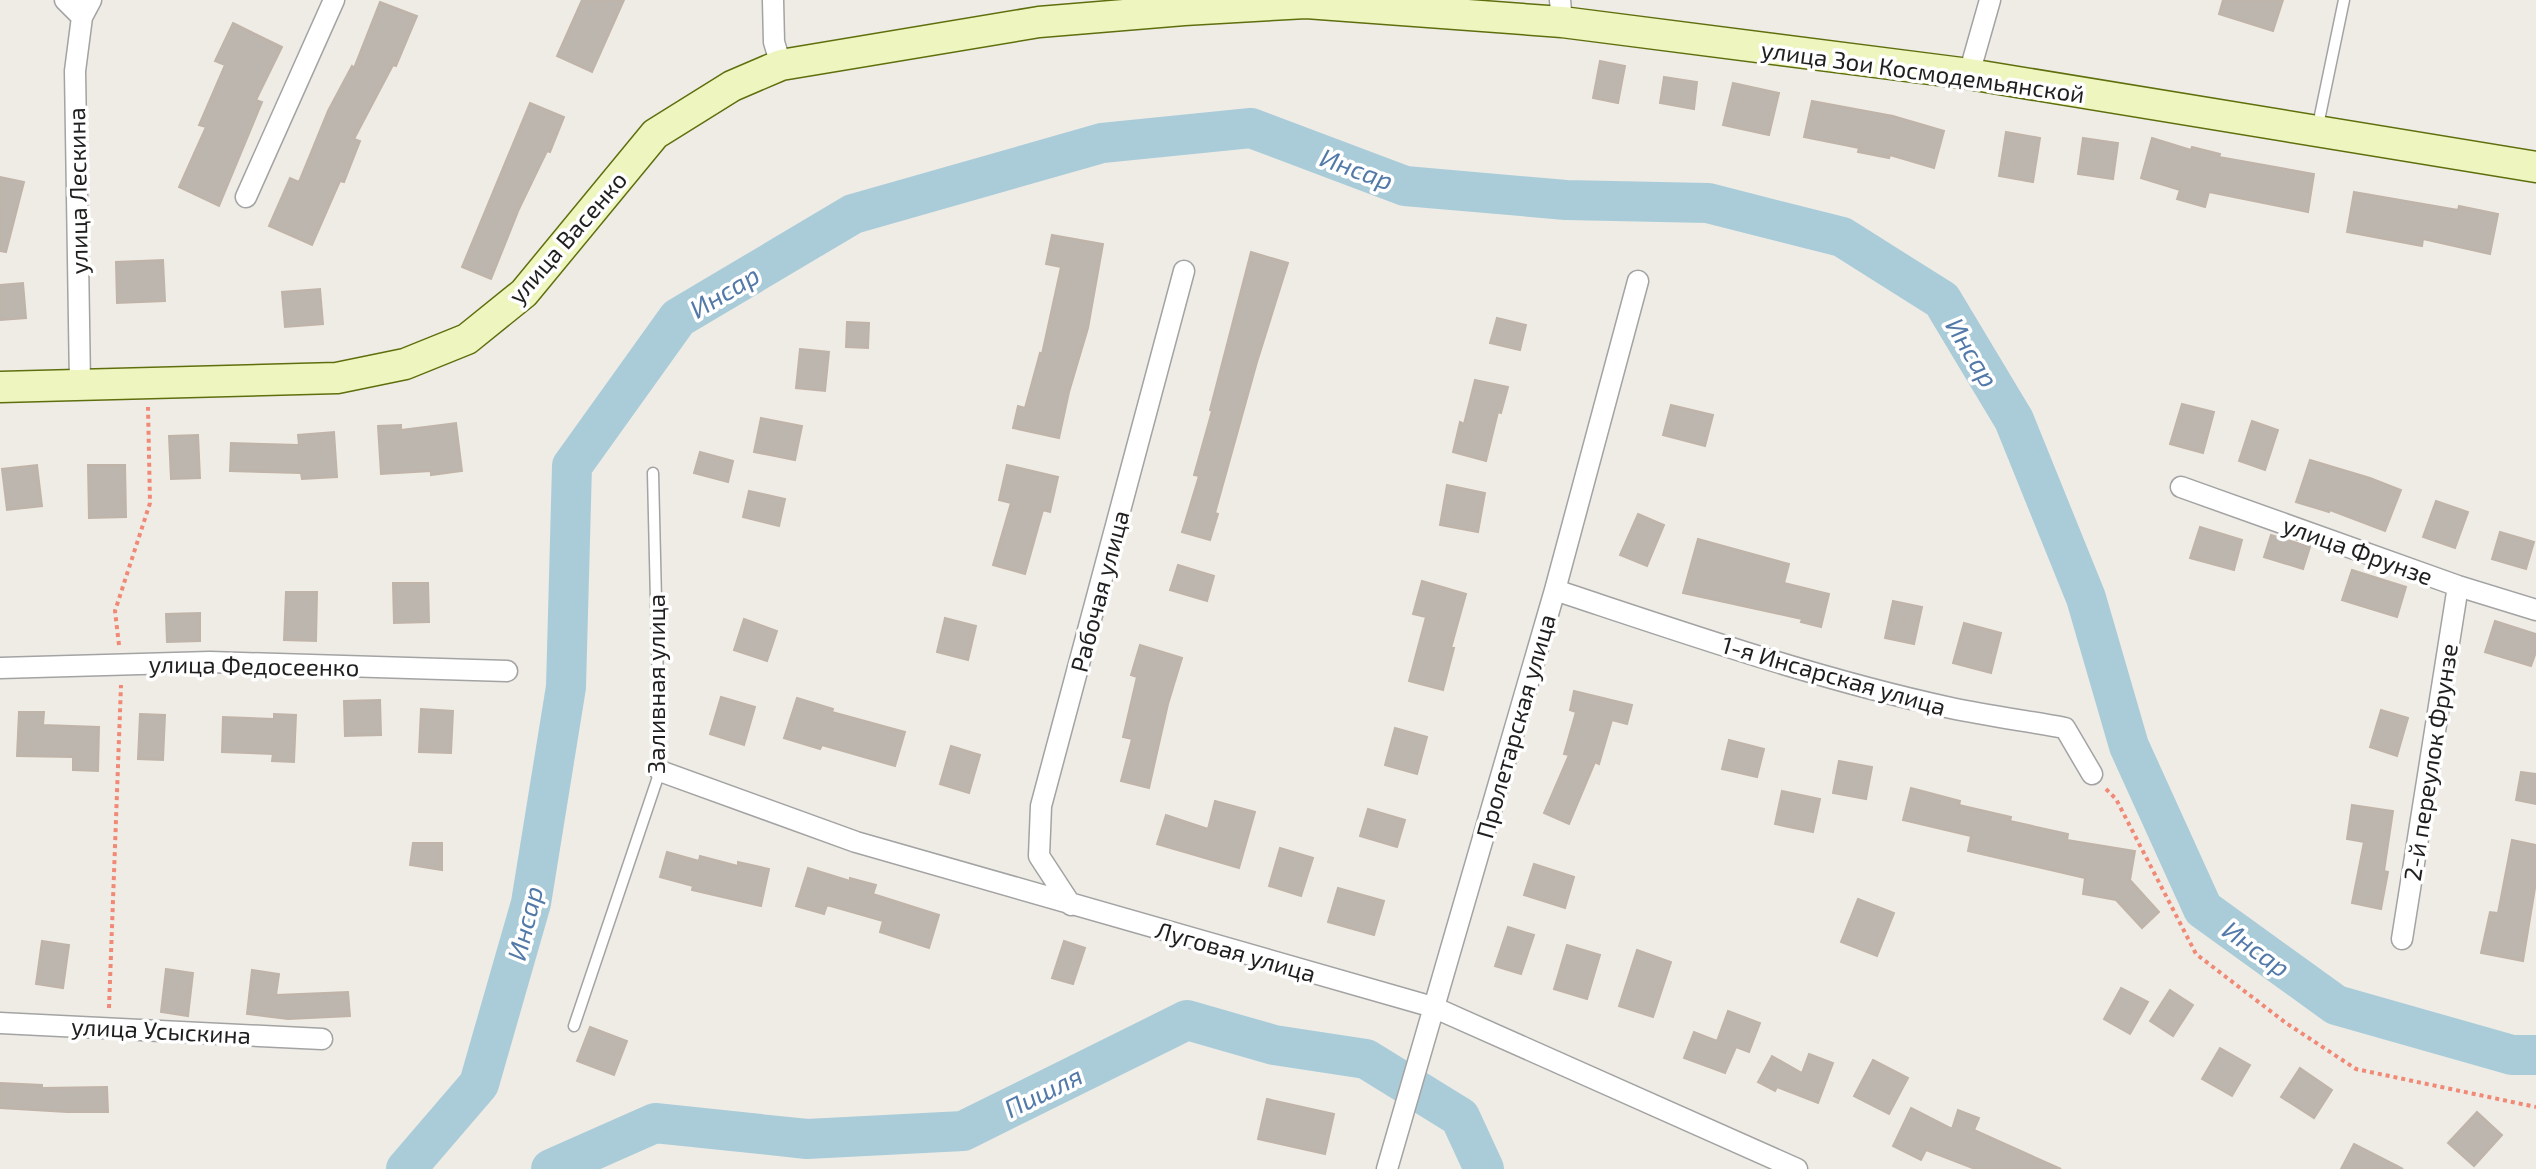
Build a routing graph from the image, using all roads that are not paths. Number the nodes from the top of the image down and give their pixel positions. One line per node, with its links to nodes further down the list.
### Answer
1 (65, 0): 7 (street)
2 (332, 0): 13 (street)
3 (773, 0): 9 (street)
4 (1990, 0): 10 (street)
5 (2344, 0): 11 (lane)
6 (1307, 2): 8 (street, улица Зои Космодемьянской); 9 (street, улица Васенко)
7 (86, 9): 16 (street, улица Лескина)
8 (1561, 11): 10 (street, улица Зои Космодемьянской)
9 (781, 65): 16 (street, улица Васенко)
10 (1969, 74): 11 (street, улица Зои Космодемьянской)
11 (2317, 131): 12 (street, улица Зои Космодемьянской)
12 (2536, 167)
13 (246, 197)
14 (1184, 271): 27 (street, Рабочая улица)
15 (1638, 281): 21 (street, Пролетарская улица)
16 (80, 384): 17 (street, улица Васенко)
17 (0, 387)
18 (653, 473): 25 (lane, Заливная улица)
19 (2181, 487): 20 (street, улица Фрунзе)
20 (2458, 586): 22 (street, улица Фрунзе); 28 (street, 2-й переулок Фрунзе)
21 (1555, 590): 26 (street, 1-я Инсарская улица); 29 (street, Пролетарская улица)
22 (2536, 610)
23 (0, 668): 24 (street, улица Федосеенко)
24 (507, 671)
25 (660, 771): 27 (street, Луговая улица); 31 (lane, Заливная улица)
26 (2092, 774)
27 (1071, 905): 29 (street, Луговая улица)
28 (2402, 939)
29 (1433, 1007): 33 (street, Пролетарская улица); 34 (street, Луговая улица)
30 (0, 1023): 32 (street, улица Усыскина)
31 (574, 1026)
32 (322, 1039)
33 (1387, 1169)
34 (1797, 1169)

